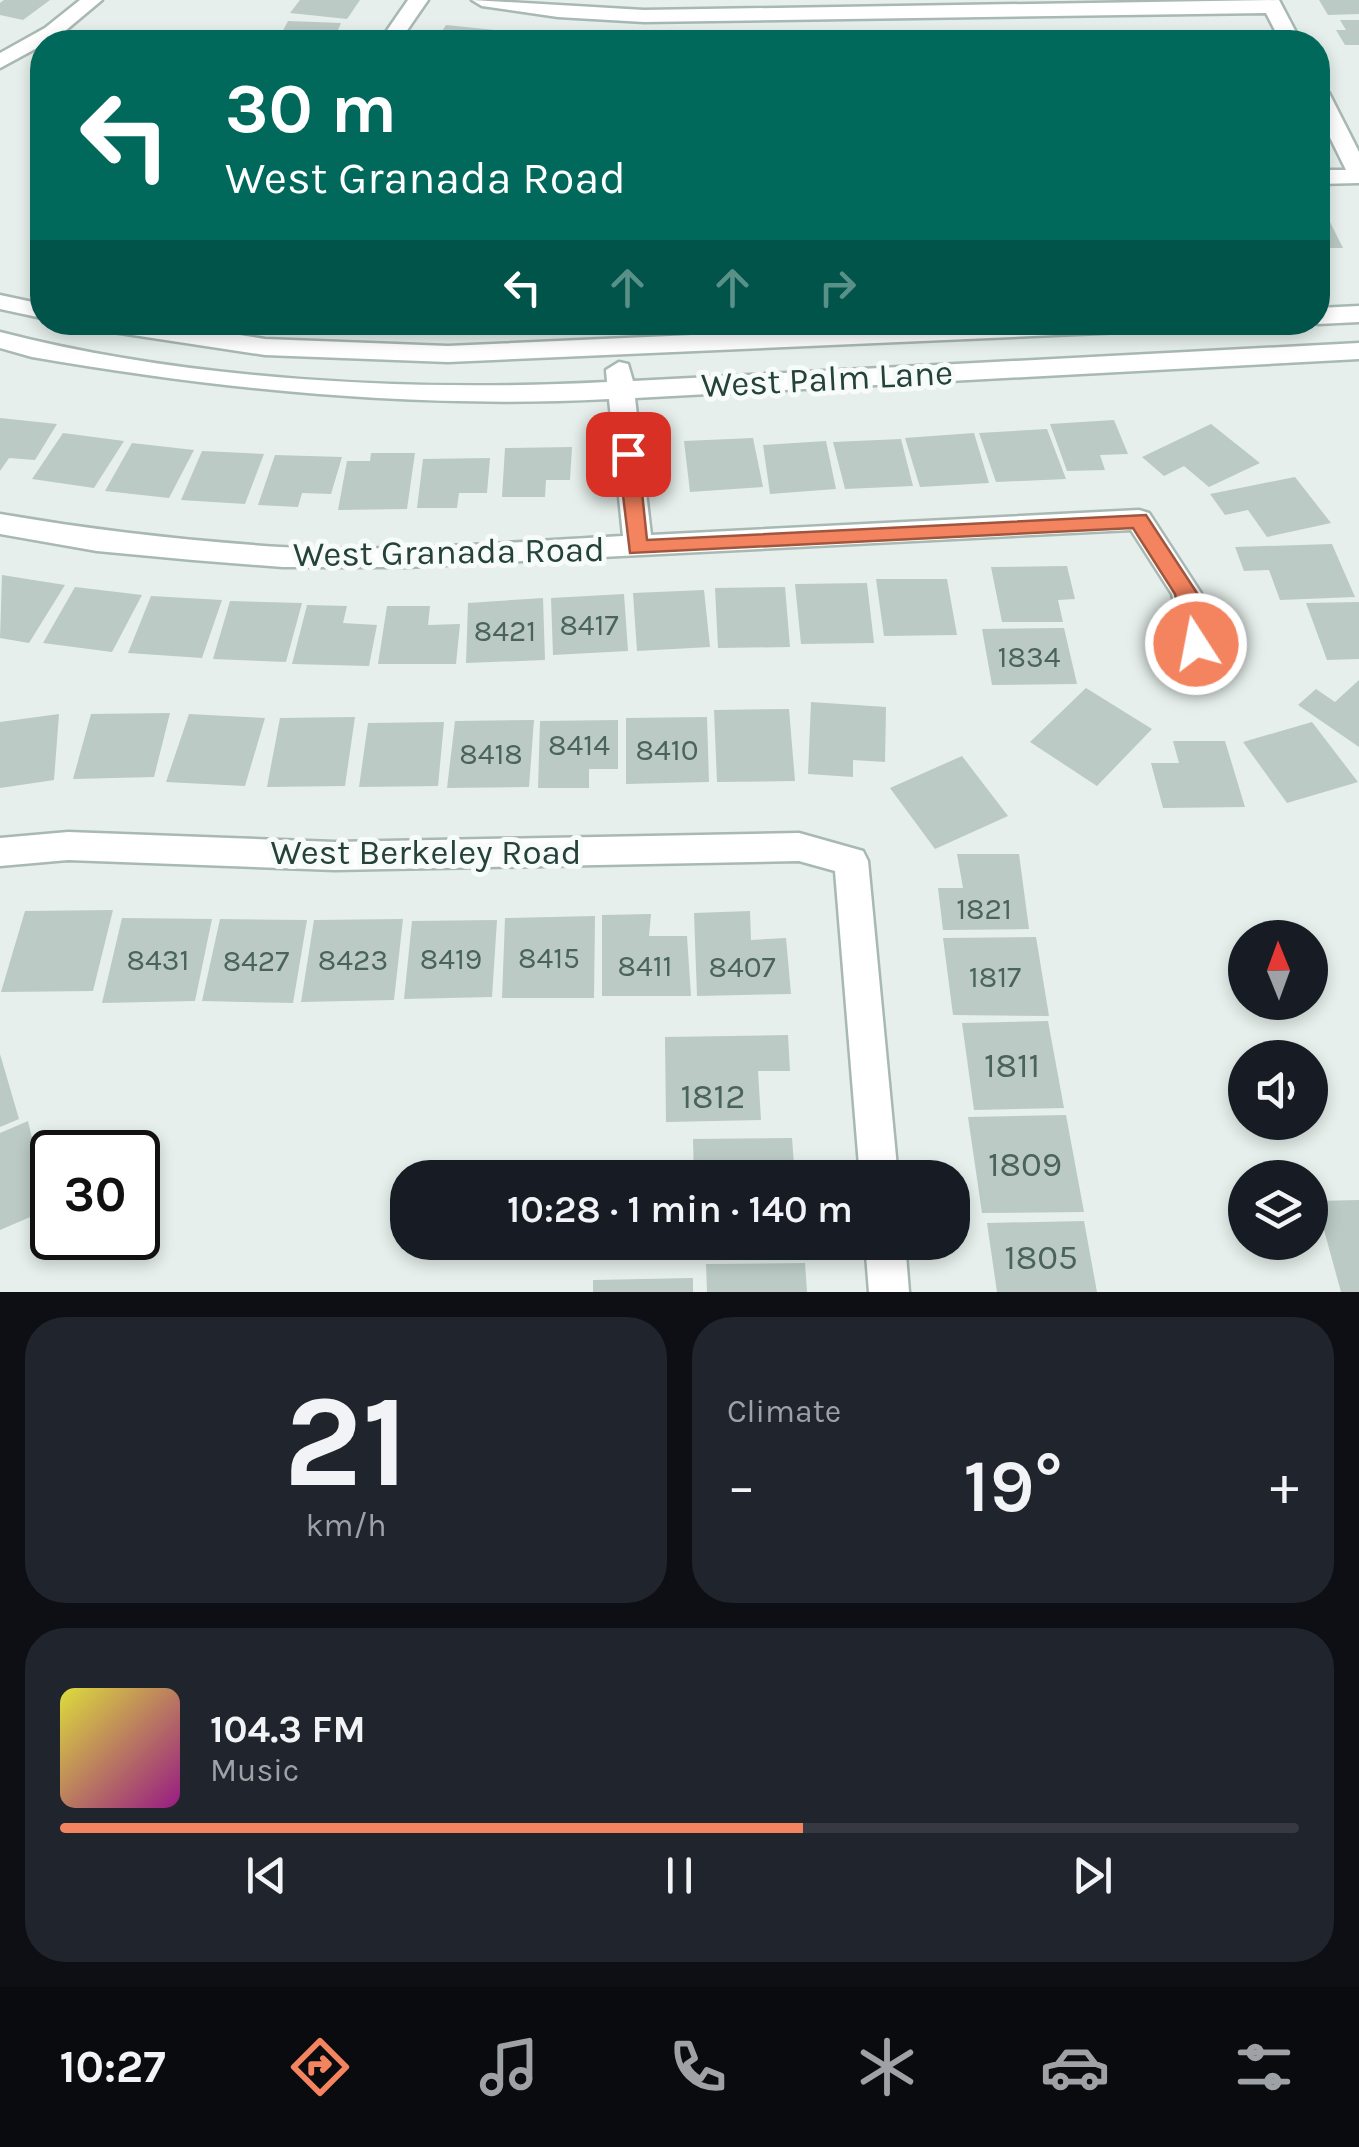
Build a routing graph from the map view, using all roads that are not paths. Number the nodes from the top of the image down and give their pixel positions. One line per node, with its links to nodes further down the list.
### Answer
1 (92, 0): 5 (street)
2 (418, 0): 6 (street)
3 (482, 0): 4 (street)
4 (1271, 4): 7 (street)
5 (54, 30)
6 (397, 30)
7 (1285, 30)
8 (30, 45): 9 (street)
9 (0, 62)
10 (1330, 117): 11 (street)
11 (1359, 174): 12 (street)
12 (1330, 176)
13 (0, 302): 14 (street)
14 (30, 308)
15 (1359, 314): 16 (street)
16 (1330, 315)
17 (234, 335): 20 (street, West Palm Lane)
18 (892, 335): 20 (street, West Palm Lane)
19 (0, 340): 22 (street, West Palm Lane)
20 (618, 348): 22 (street)
21 (1359, 351): 22 (street, West Palm Lane)
22 (621, 390): 24 (street)
23 (0, 524): 24 (street, West Granada Road)
24 (638, 548): 25 (street, West Granada Road)
25 (1196, 644)
26 (0, 852): 27 (street, West Berkeley Road)
27 (877, 1160)
28 (886, 1260): 29 (street)
29 (889, 1292)

